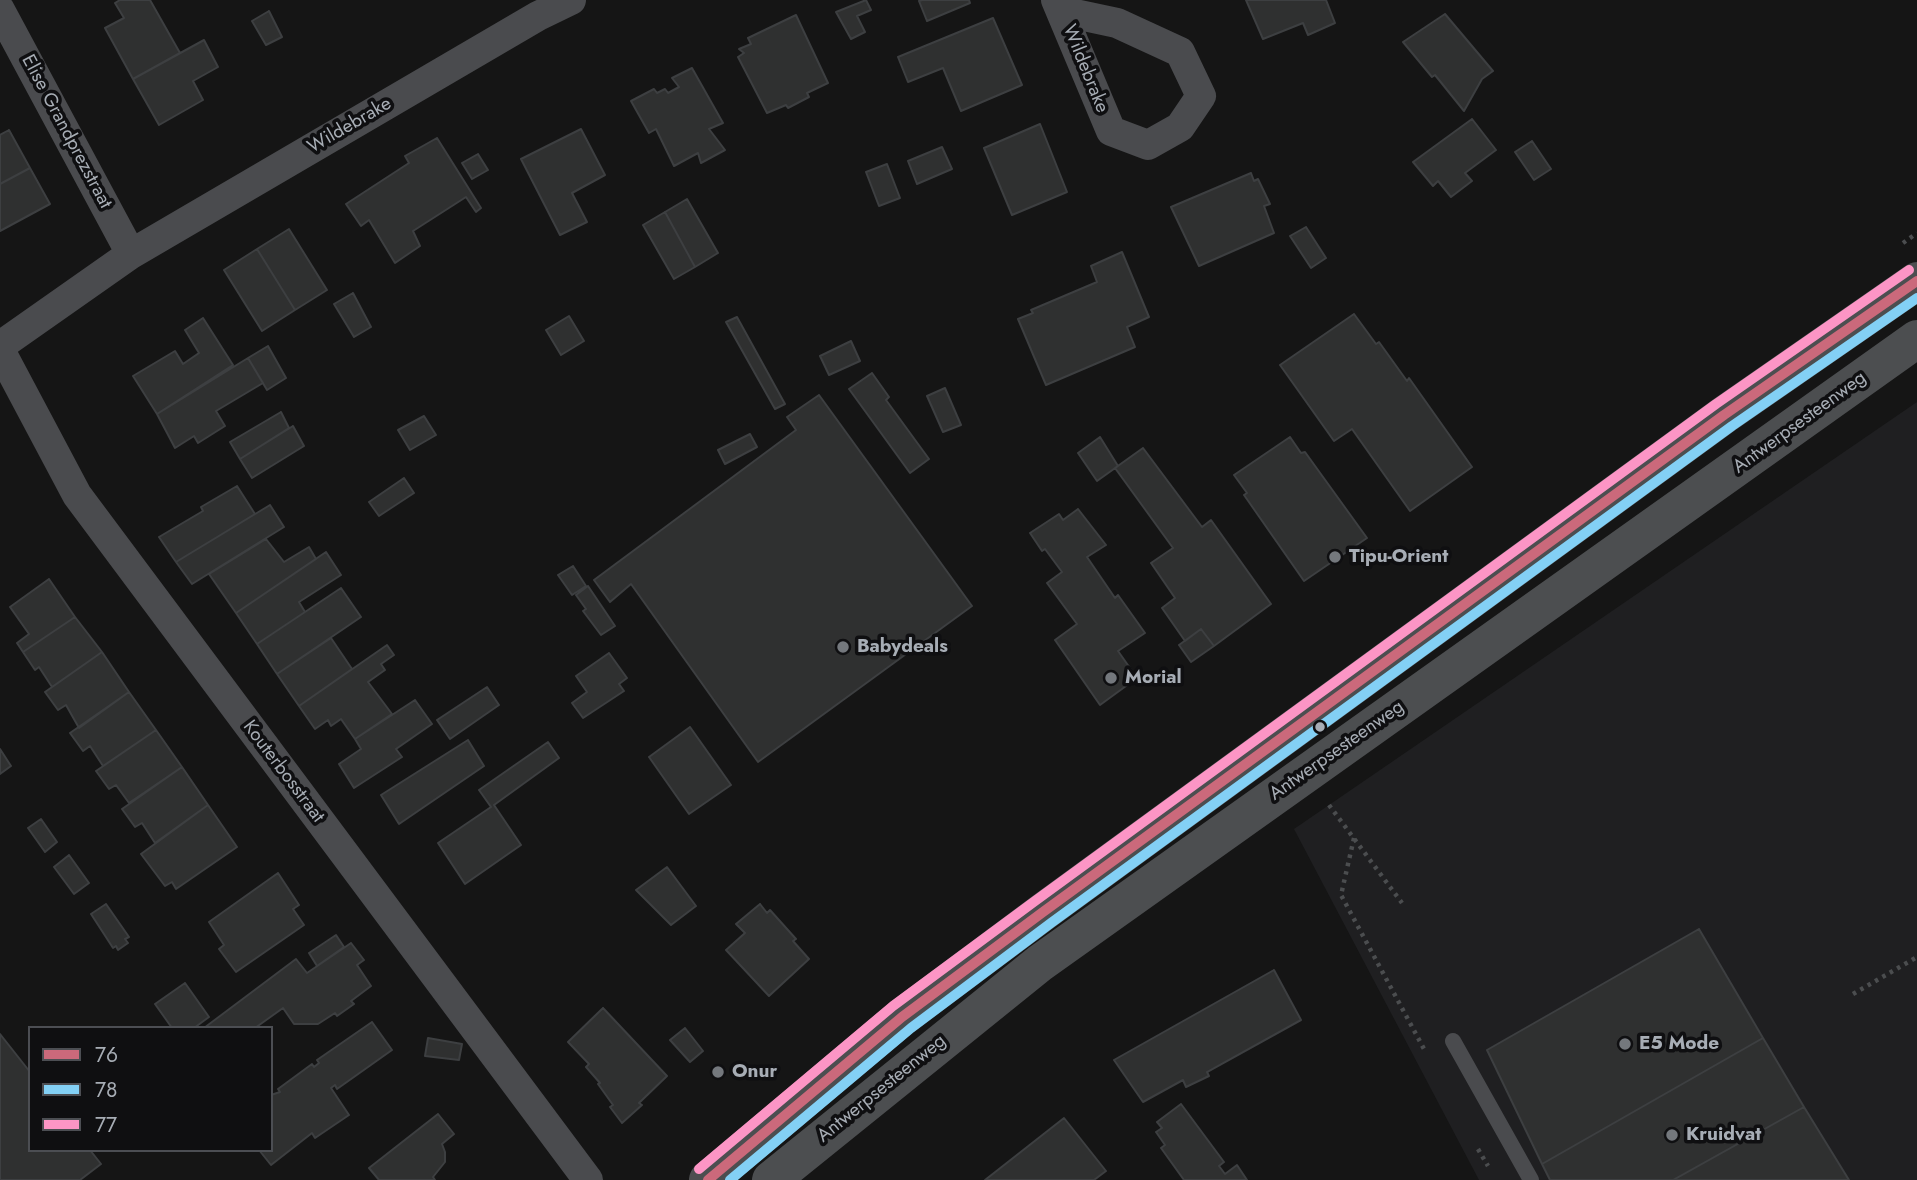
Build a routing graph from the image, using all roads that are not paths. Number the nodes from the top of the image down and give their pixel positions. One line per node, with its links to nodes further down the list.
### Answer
1 (570, 0): 4 (street, Wildebrake)
2 (1059, 6): 2 (street, Wildebrake)
3 (0, 10): 4 (street, Elise Grandprezstraat)
4 (131, 254): 7 (street, Kouterbosstraat)
5 (1917, 281): 10 (main road)
6 (1917, 340): 11 (main road, Antwerpsesteenweg)
7 (0, 348): 9 (street, Kouterbosstraat)
8 (1453, 1041): 12 (lane)
9 (588, 1180)
10 (708, 1180)
11 (771, 1180)
12 (1531, 1180)

